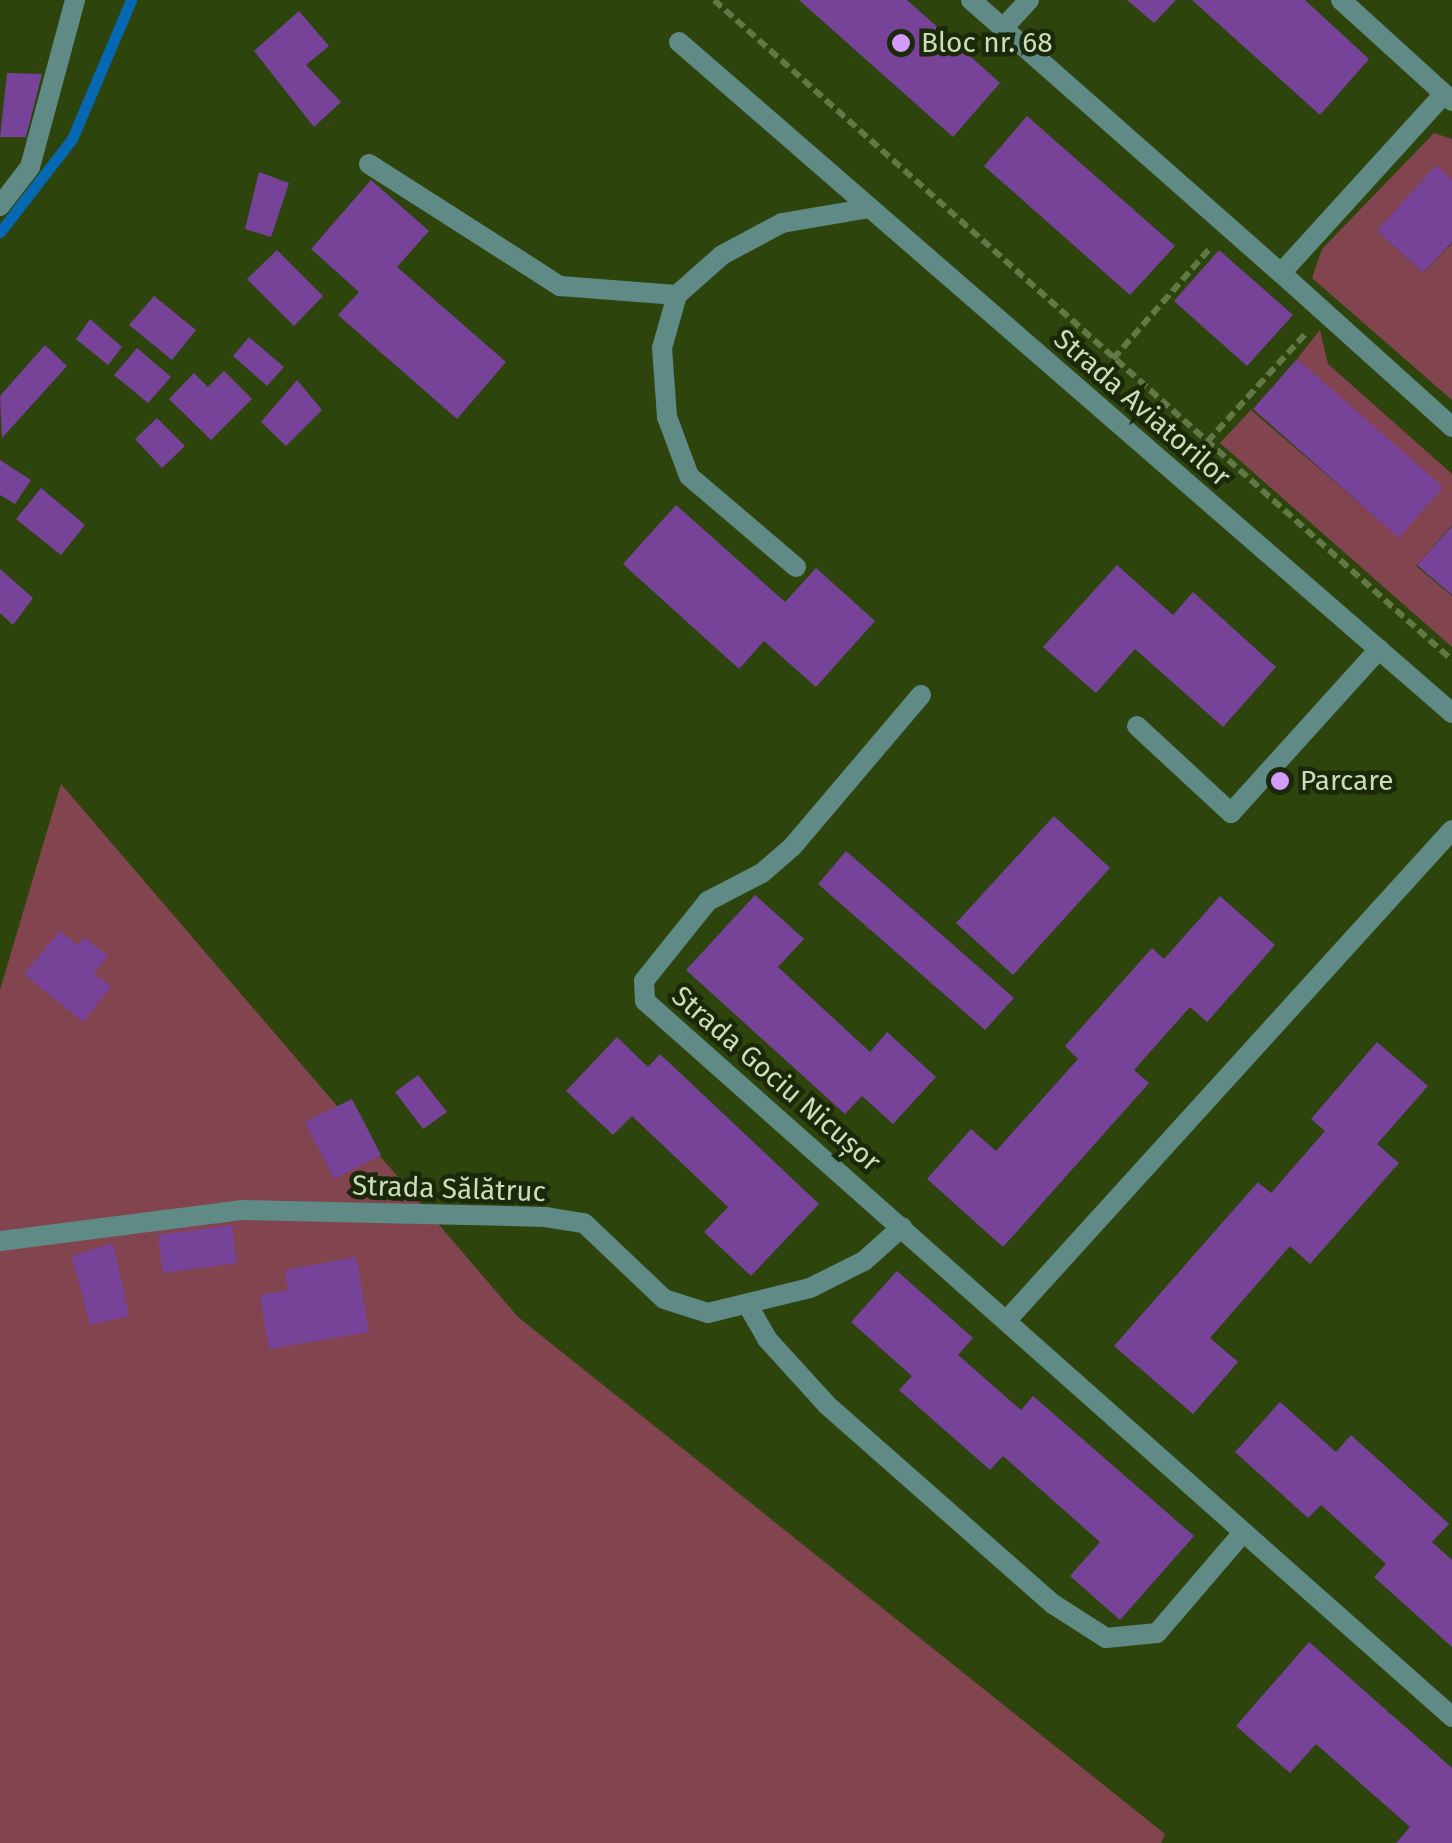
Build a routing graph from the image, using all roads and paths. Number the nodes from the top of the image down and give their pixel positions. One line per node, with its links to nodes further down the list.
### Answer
1 (75, 0): 10 (street)
2 (714, 0): 16 (path)
3 (970, 0): 6 (street)
4 (1028, 0): 6 (street)
5 (1341, 0): 8 (street)
6 (1003, 28): 12 (street)
7 (679, 42): 11 (street, Strada Aviatorilor)
8 (1448, 97): 13 (street)
9 (370, 164): 14 (street)
10 (0, 206)
11 (870, 208): 14 (street); 20 (street, Strada Aviatorilor)
12 (1228, 228): 13 (street); 16 (path)
13 (1280, 273): 15 (street)
14 (678, 296): 19 (street)
15 (1324, 312): 17 (street); 18 (path)
16 (1113, 359): 18 (path)
17 (1452, 427)
18 (1207, 442): 21 (path)
19 (796, 567)
20 (1379, 649): 23 (street, Strada Aviatorilor); 24 (street)
21 (1452, 660)
22 (922, 695): 26 (street, Strada Gociu Nicușor)
23 (1452, 713)
24 (1137, 726)
25 (1452, 830): 29 (street)
26 (902, 1227): 28 (street, Strada Sălătruc); 29 (street, Strada Gociu Nicușor)
27 (0, 1241): 28 (street, Strada Sălătruc)
28 (750, 1309): 30 (street)
29 (1006, 1320): 30 (street, Strada Gociu Nicușor)
30 (1242, 1534): 31 (street, Strada Gociu Nicușor)
31 (1452, 1717)

